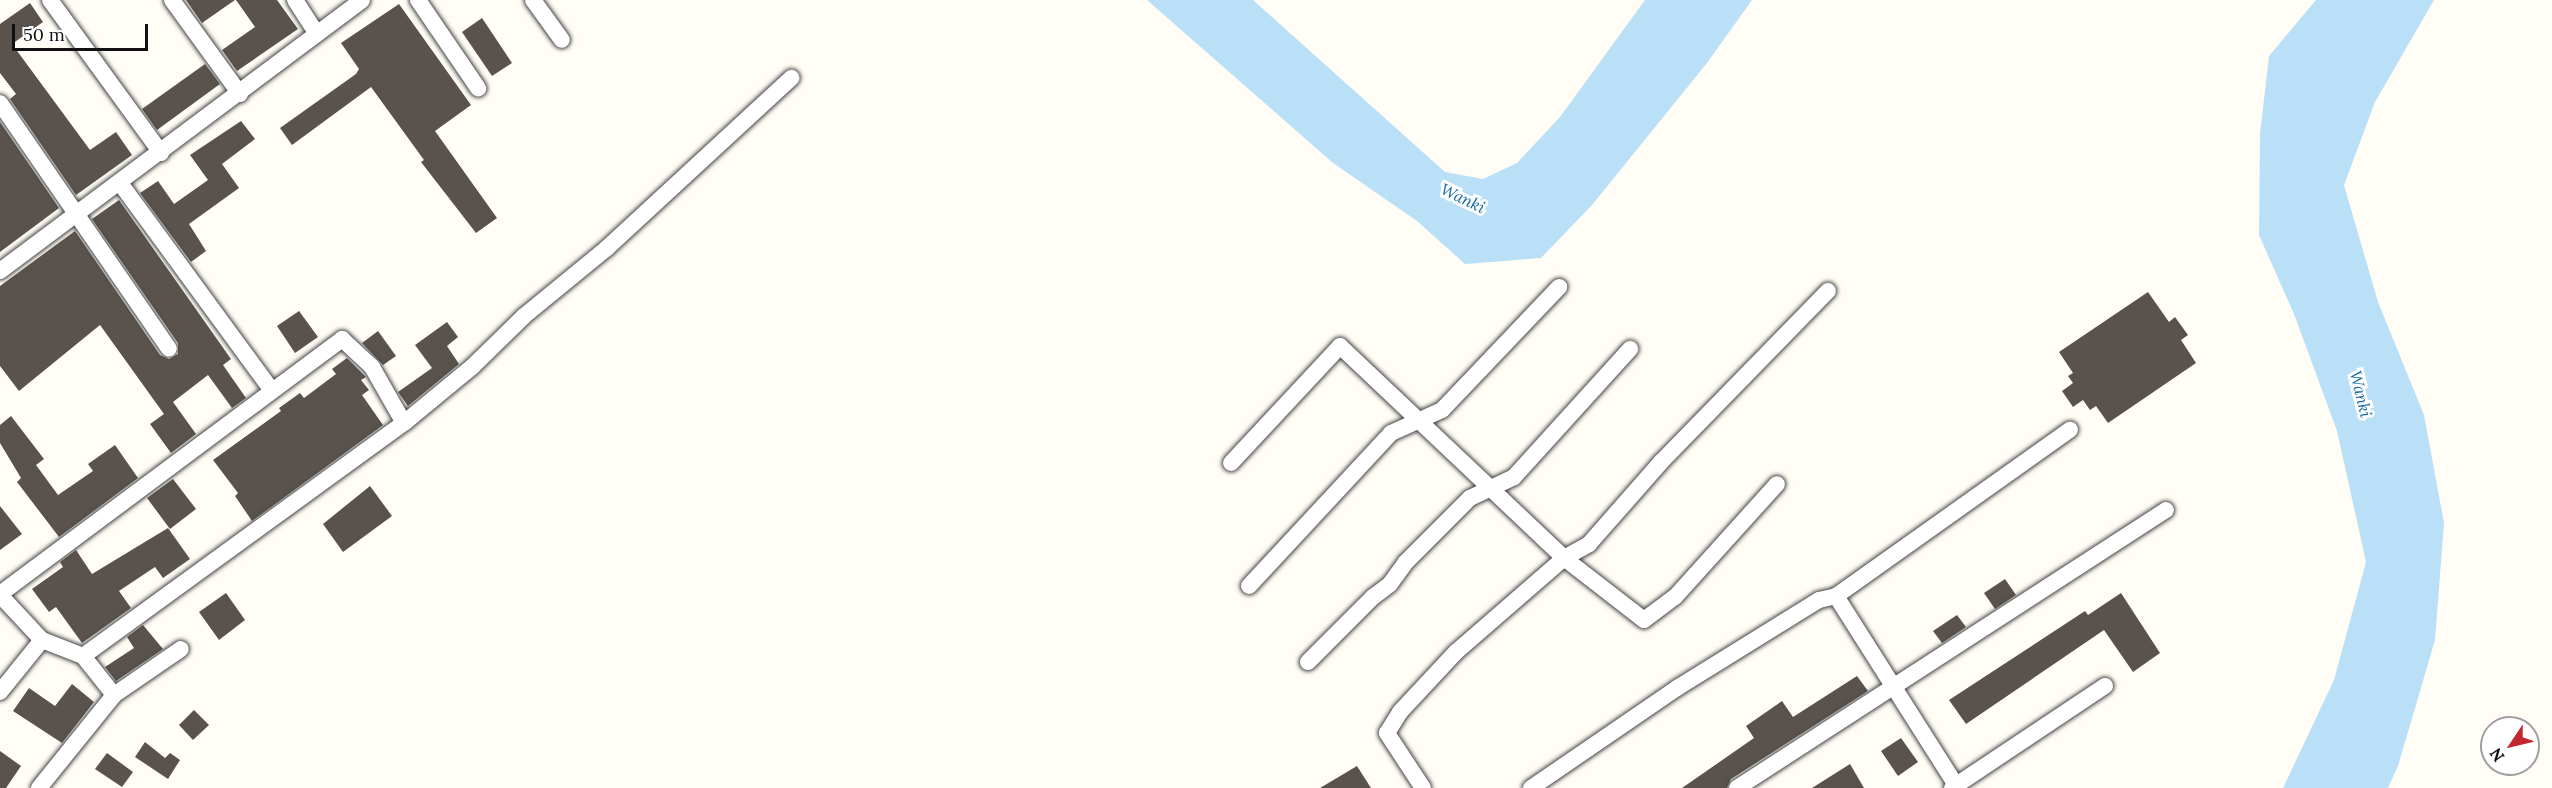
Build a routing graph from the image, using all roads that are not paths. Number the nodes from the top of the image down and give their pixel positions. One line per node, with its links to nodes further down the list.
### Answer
1 (50, 0): 13 (street)
2 (172, 0): 11 (street)
3 (295, 0): 7 (street)
4 (362, 0): 7 (street)
5 (418, 0): 10 (street)
6 (533, 0): 8 (street)
7 (317, 34): 11 (street)
8 (562, 40)
9 (790, 78): 23 (street)
10 (478, 88)
11 (240, 94): 13 (street)
12 (0, 103): 15 (street)
13 (161, 153): 14 (street)
14 (120, 183): 15 (street); 21 (street)
15 (79, 214): 16 (street); 19 (street)
16 (0, 272)
17 (1559, 287): 22 (street)
18 (1828, 291): 29 (street)
19 (169, 349)
20 (1630, 349): 27 (street)
21 (271, 389): 23 (street); 31 (street)
22 (1419, 420): 25 (street); 27 (street); 30 (street)
23 (404, 423): 35 (street)
24 (2070, 430): 32 (street)
25 (1231, 463)
26 (1777, 484): 29 (street)
27 (1492, 489): 29 (street); 36 (street)
28 (2166, 510): 38 (street)
29 (1564, 558): 43 (street)
30 (1249, 586)
31 (0, 595): 33 (street)
32 (1836, 596): 38 (street); 44 (street)
33 (42, 640): 35 (street); 39 (street)
34 (181, 649): 40 (street)
35 (83, 656): 40 (street)
36 (1308, 662)
37 (2105, 687): 41 (street)
38 (1896, 688): 41 (street); 45 (street)
39 (0, 692)
40 (114, 695): 42 (street)
41 (1955, 787)
42 (39, 788)
43 (1423, 788)
44 (1531, 788)
45 (1737, 788)

